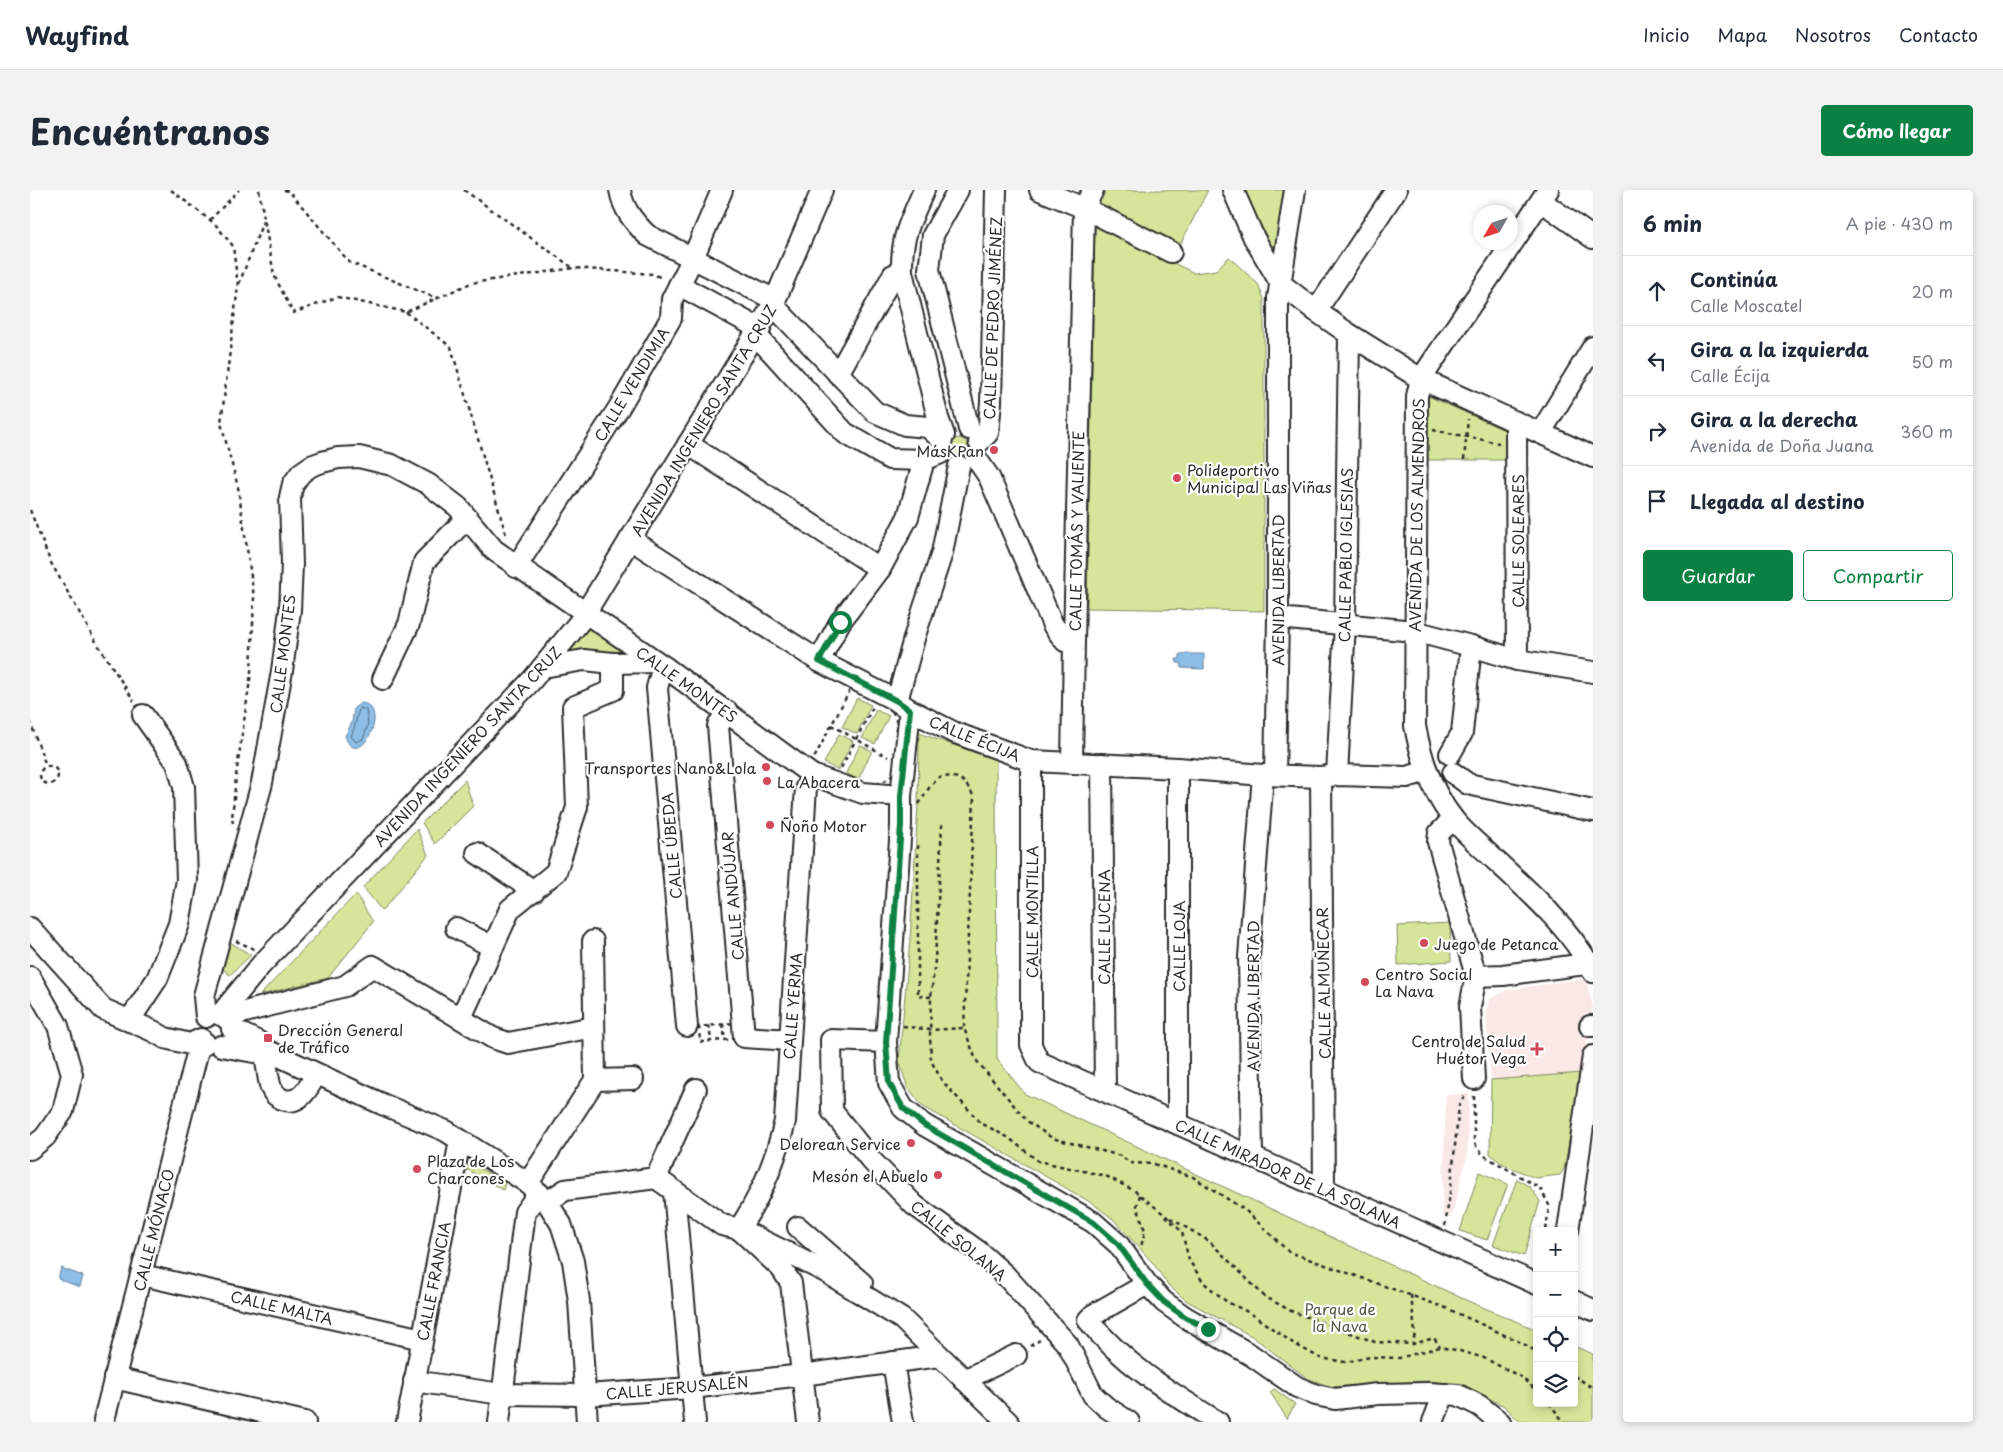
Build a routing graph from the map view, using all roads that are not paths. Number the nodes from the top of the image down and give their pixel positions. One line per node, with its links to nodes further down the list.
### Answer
1 (620, 190): 16 (street)
2 (722, 190): 16 (street, CALLE VENDIMIA)
3 (822, 190): 20 (street, AVENIDA INGENIERO SANTA CRUZ)
4 (924, 190): 17 (street)
5 (958, 190): 31 (street)
6 (996, 190): 31 (street, CALLE DE PEDRO JIMÉNEZ)
7 (1040, 190): 13 (street)
8 (1093, 190): 13 (street)
9 (1233, 190): 18 (street)
10 (1295, 190): 18 (street, AVENIDA LIBERTAD)
11 (1396, 190): 21 (street)
12 (1544, 196): 14 (street); 26 (street, AVENIDA DE LOS ALMENDROS)
13 (1089, 211): 15 (street); 41 (street, CALLE TOMÁS Y VALIENTE)
14 (1593, 238)
15 (1170, 252)
16 (693, 258): 19 (street, CALLE VENDIMIA); 20 (street)
17 (902, 272): 25 (street); 30 (street)
18 (1280, 284): 21 (street); 38 (street, AVENIDA LIBERTAD)
19 (679, 285): 22 (street); 35 (street, CALLE VENDIMIA)
20 (774, 302): 22 (street, AVENIDA INGENIERO SANTA CRUZ); 25 (street)
21 (1316, 311): 23 (street)
22 (758, 332): 29 (street, AVENIDA INGENIERO SANTA CRUZ); 30 (street)
23 (1349, 334): 26 (street); 39 (street, CALLE PABLO IGLESIAS)
24 (1593, 346): 28 (street)
25 (838, 374): 30 (street)
26 (1421, 379): 27 (street); 40 (street, AVENIDA DE LOS ALMENDROS)
27 (1516, 422): 28 (street); 43 (street, CALLE SOLEARES)
28 (1541, 432): 32 (street)
29 (688, 444): 34 (street, AVENIDA INGENIERO SANTA CRUZ); 36 (street)
30 (938, 447): 31 (street); 31 (street); 36 (street)
31 (971, 449): 41 (street, CALLE TOMÁS Y VALIENTE); 50 (street)
32 (1593, 457)
33 (467, 518): 35 (street, CALLE MONTES); 49 (street); 78 (street, CALLE MONTES)
34 (630, 539): 37 (street, AVENIDA INGENIERO SANTA CRUZ); 44 (street, CALLE ÉCIJA)
35 (512, 564): 37 (street, CALLE MONTES)
36 (880, 568): 44 (street)
37 (585, 613): 46 (street, CALLE MONTES); 47 (street, AVENIDA INGENIERO SANTA CRUZ)
38 (1278, 618): 39 (street); 60 (street, AVENIDA LIBERTAD)
39 (1345, 623): 40 (street); 61 (street, CALLE PABLO IGLESIAS)
40 (1414, 631): 42 (street); 58 (street, AVENIDA DE LOS ALMENDROS)
41 (1074, 642): 54 (street)
42 (1471, 646): 43 (street); 55 (street)
43 (1517, 660): 48 (street)
44 (819, 661): 50 (street, CALLE ÉCIJA)
45 (613, 663): 46 (street); 47 (street); 66 (street)
46 (661, 664): 51 (street, CALLE MONTES); 76 (street, CALLE ÚBEDA)
47 (543, 667): 78 (street, AVENIDA INGENIERO SANTA CRUZ)
48 (1593, 672)
49 (383, 679)
50 (895, 703): 53 (street, CALLE ÉCIJA); 62 (street)
51 (727, 711): 59 (street, CALLE MONTES); 80 (street, CALLE ANDÚJAR)
52 (143, 715): 75 (street)
53 (1030, 761): 54 (street, CALLE ÉCIJA); 83 (street, CALLE MONTILLA)
54 (1072, 762): 56 (street, CALLE ÉCIJA)
55 (1452, 763): 58 (street); 58 (street); 63 (street)
56 (1102, 764): 57 (street, CALLE ÉCIJA); 89 (street, CALLE LUCENA)
57 (1178, 768): 60 (street, CALLE ÉCIJA); 90 (street, CALLE LOJA)
58 (1428, 771): 61 (street, CALLE ÉCIJA); 64 (street, AVENIDA DE LOS ALMENDROS)
59 (812, 775): 62 (street, CALLE MONTES); 80 (street, CALLE YERMA)
60 (1269, 775): 61 (street, CALLE ÉCIJA); 93 (street, AVENIDA LIBERTAD)
61 (1329, 776): 95 (street, CALLE ALMUÑECAR)
62 (910, 801): 79 (street)
63 (1593, 811)
64 (1454, 819): 71 (street, AVENIDA DE LOS ALMENDROS); 72 (street)
65 (477, 854): 66 (street)
66 (534, 891): 70 (street)
67 (30, 928): 75 (street)
68 (456, 928): 70 (street)
69 (593, 941): 77 (street)
70 (493, 947): 74 (street)
71 (1592, 966): 72 (street)
72 (1476, 976): 87 (street)
73 (30, 977): 92 (street)
74 (461, 1018): 77 (street); 78 (street)
75 (129, 1021): 78 (street)
76 (687, 1026)
77 (594, 1027): 86 (street)
78 (214, 1029): 81 (street); 101 (street, CALLE MÓNACO)
79 (887, 1033): 103 (street); 128 (street, CALLE SOLANA)
80 (790, 1040): 100 (street, CALLE YERMA)
81 (264, 1048): 84 (street); 84 (street)
82 (1593, 1056): 99 (street)
83 (1039, 1062): 89 (street, CALLE MIRADOR DE LA SOLANA)
84 (316, 1074): 91 (street)
85 (633, 1079): 86 (street)
86 (595, 1080): 97 (street)
87 (1474, 1080)
88 (696, 1089): 94 (street)
89 (1105, 1090): 90 (street, CALLE MIRADOR DE LA SOLANA)
90 (1178, 1124): 93 (street, CALLE MIRADOR DE LA SOLANA)
91 (460, 1140): 97 (street); 107 (street, CALLE FRANCIA)
92 (30, 1149)
93 (1252, 1156): 95 (street, CALLE MIRADOR DE LA SOLANA)
94 (656, 1178): 96 (street); 97 (street)
95 (1324, 1188): 102 (street, CALLE MIRADOR DE LA SOLANA)
96 (674, 1191): 100 (street); 115 (street)
97 (538, 1193): 116 (street); 118 (street)
98 (798, 1226): 106 (street)
99 (1569, 1227)
100 (739, 1229): 106 (street); 111 (street)
101 (142, 1276): 107 (street, CALLE MALTA); 112 (street, CALLE MÓNACO)
102 (1533, 1282)
103 (1147, 1284): 117 (street); 129 (street)
104 (1578, 1303): 105 (street)
105 (1593, 1310)
106 (902, 1319): 109 (street)
107 (422, 1339): 114 (street, CALLE FRANCIA)
108 (1016, 1354): 113 (street)
109 (939, 1356): 110 (street, CALLE JERUSALÉN); 113 (street)
110 (893, 1362): 111 (street, CALLE JERUSALÉN); 126 (street)
111 (802, 1375): 115 (street, CALLE JERUSALÉN); 125 (street)
112 (114, 1378): 119 (street, CALLE MÓNACO); 120 (street)
113 (964, 1380): 127 (street)
114 (414, 1381): 116 (street, CALLE JERUSALÉN); 121 (street, CALLE FRANCIA)
115 (692, 1388): 118 (street, CALLE JERUSALÉN); 124 (street)
116 (501, 1394): 118 (street, CALLE JERUSALÉN); 122 (street)
117 (1444, 1394): 130 (street); 131 (street)
118 (585, 1395): 123 (street)
119 (104, 1420)
120 (305, 1422)
121 (406, 1422)
122 (499, 1422)
123 (587, 1422)
124 (695, 1422)
125 (808, 1422)
126 (903, 1422)
127 (1008, 1422)
128 (1129, 1422)
129 (1218, 1422)
130 (1433, 1422)
131 (1500, 1422)

